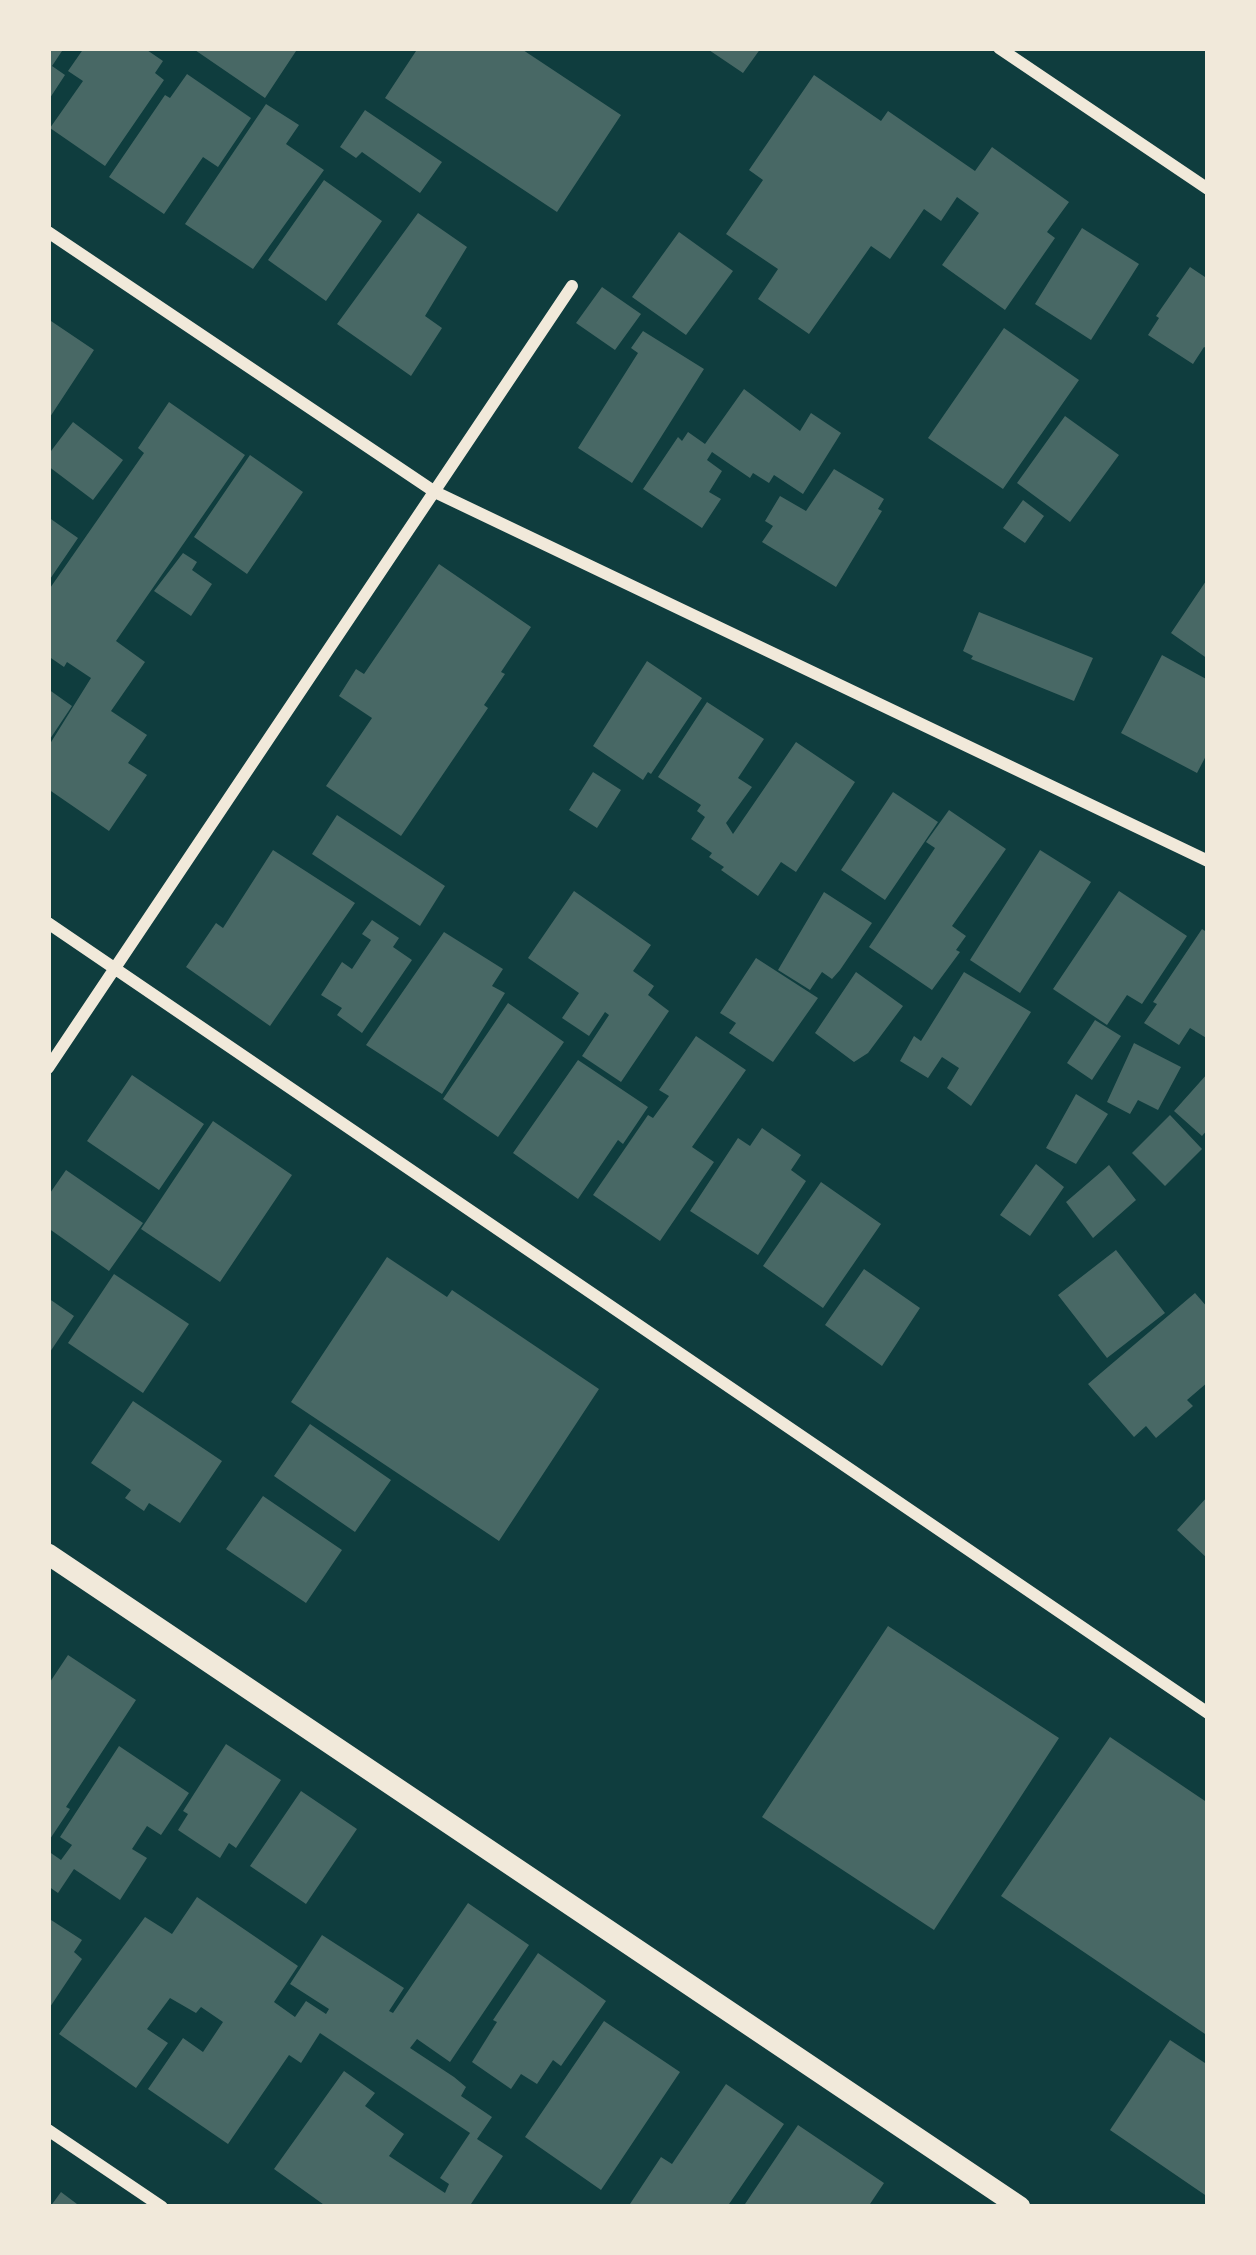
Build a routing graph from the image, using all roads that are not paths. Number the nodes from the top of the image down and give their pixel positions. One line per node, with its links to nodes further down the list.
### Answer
1 (1000, 48): 2 (street)
2 (1208, 188)
3 (48, 232): 5 (street)
4 (572, 286): 5 (street)
5 (434, 492): 6 (street); 8 (street)
6 (1208, 861)
7 (48, 923): 8 (street)
8 (115, 968): 9 (street); 11 (street)
9 (48, 1068)
10 (48, 1554): 14 (street)
11 (1208, 1713)
12 (48, 2130): 13 (street)
13 (162, 2207)
14 (1020, 2207)

